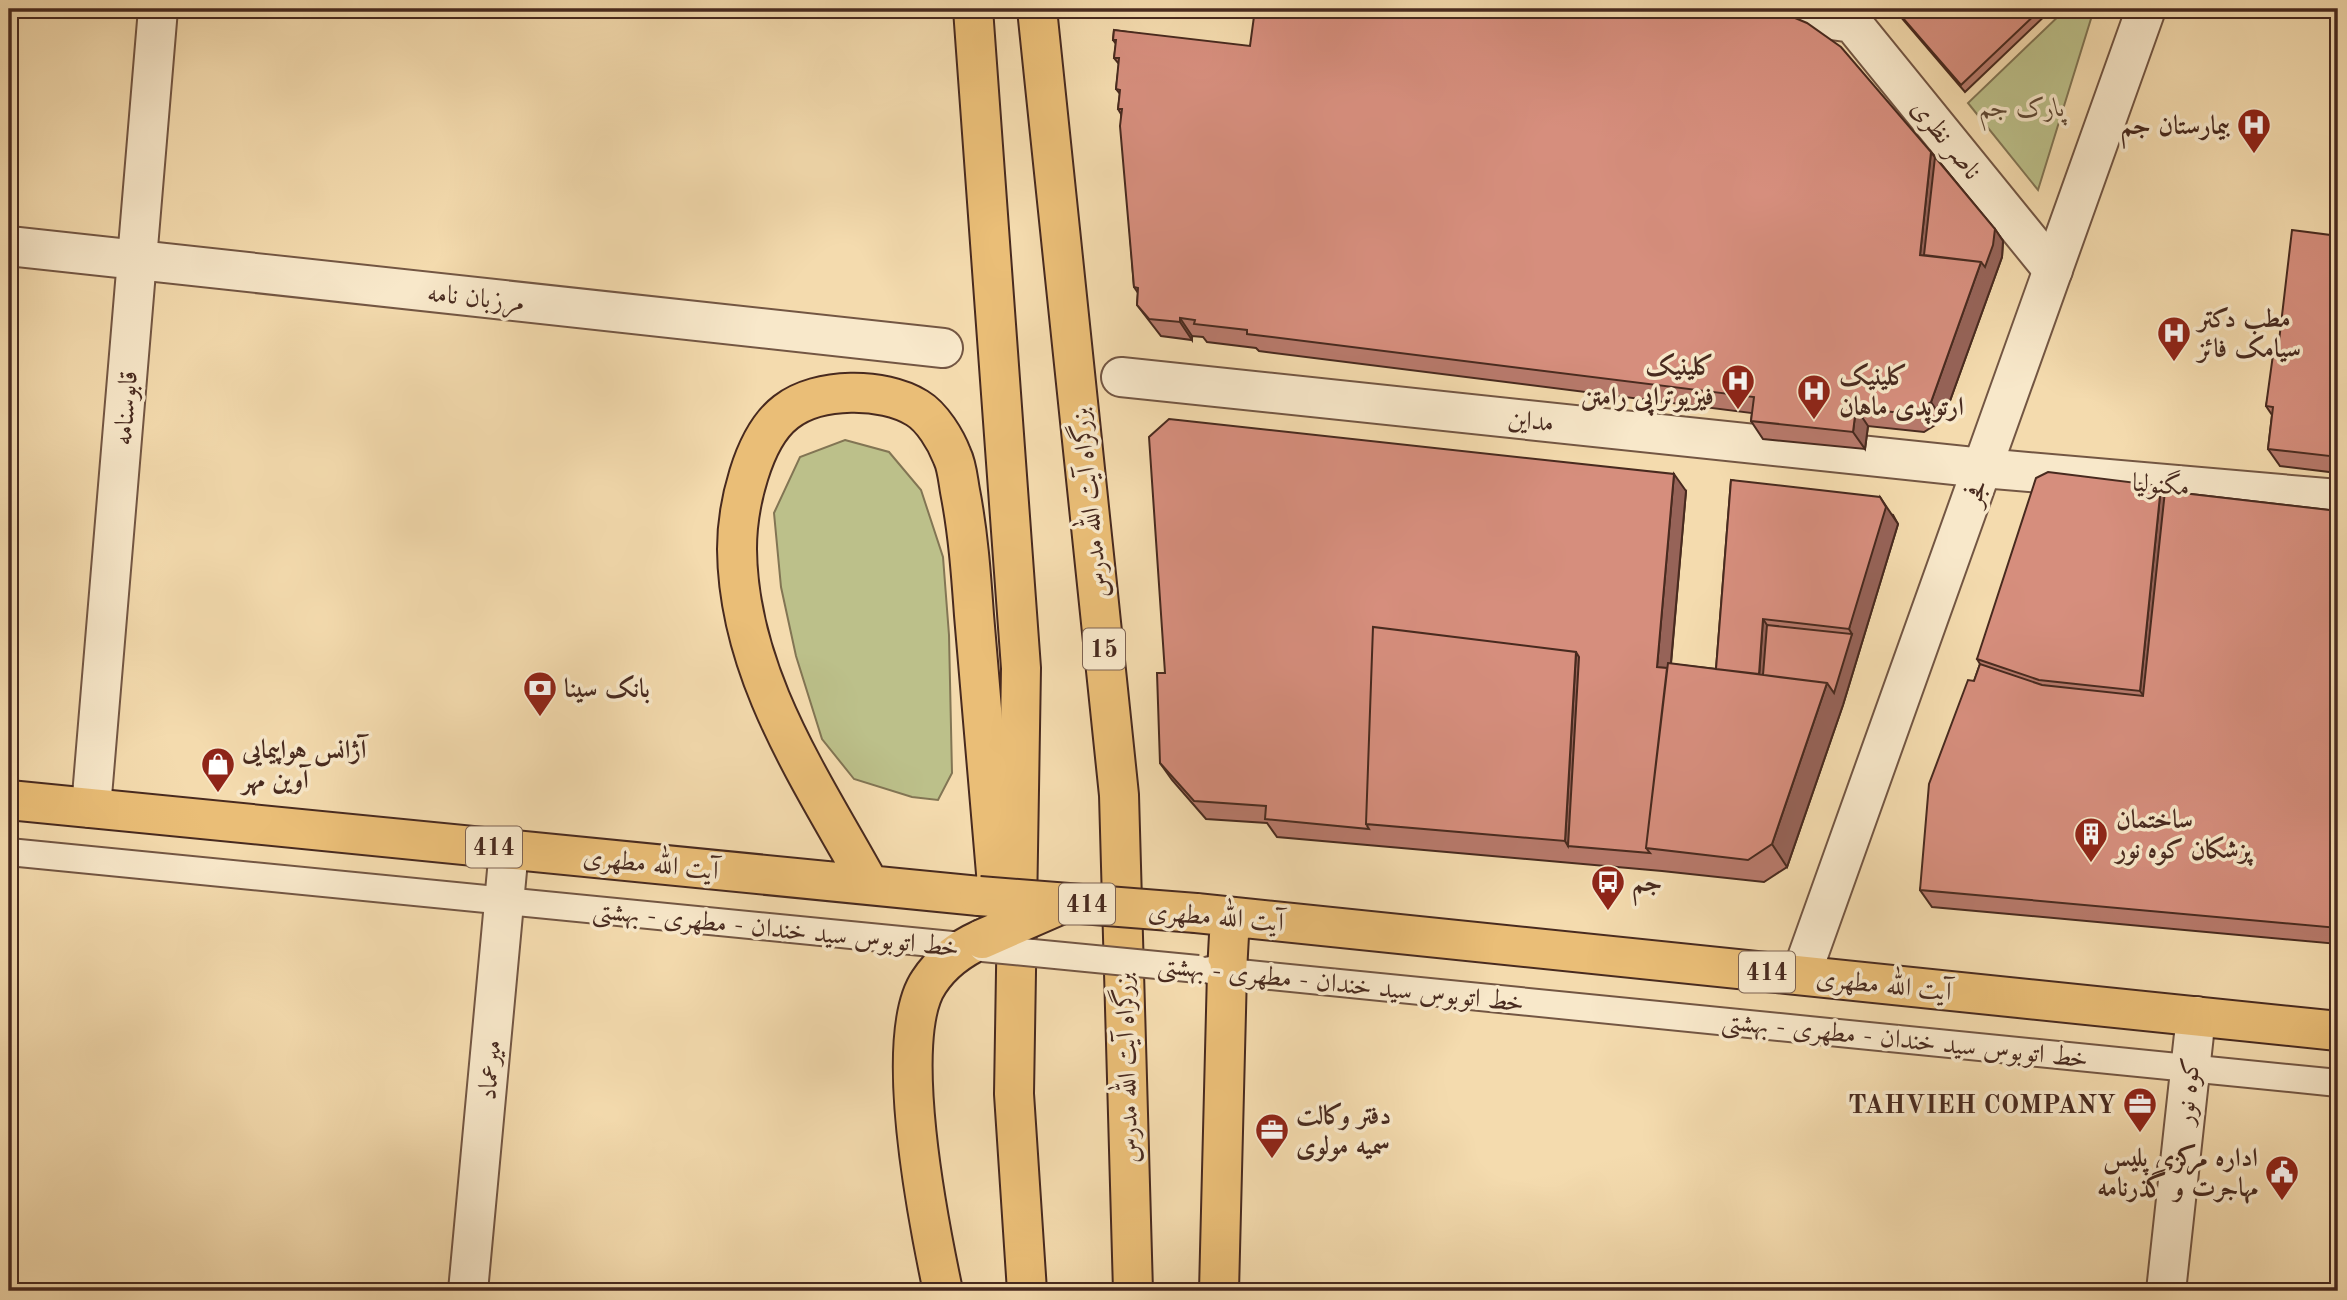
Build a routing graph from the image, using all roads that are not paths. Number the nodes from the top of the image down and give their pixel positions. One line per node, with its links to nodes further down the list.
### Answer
1 (158, 9): 8 (street, قابوسنامه)
2 (973, 9): 29 (main road)
3 (1037, 9): 33 (main road, بزرگراه آیت الله مدرس / 15)
4 (1753, 9): 6 (street)
5 (2146, 9): 9 (street, فجر)
6 (1847, 16): 9 (street, ناصر نظری)
7 (9, 246): 8 (street, مرزبان نامه)
8 (137, 260): 10 (street, مرزبان نامه); 15 (street, قابوسنامه)
9 (2053, 270): 12 (street, فجر)
10 (943, 348)
11 (1121, 377): 12 (street, مداین)
12 (1983, 468): 13 (street, مگنولیا); 24 (street, فجر)
13 (2338, 499)
14 (9, 800): 15 (main road, آیت الله مطهری / 414)
15 (91, 808): 16 (main road, آیت الله مطهری / 414)
16 (509, 849): 18 (main road, آیت الله مطهری / 414); 19 (street, میرعماد)
17 (9, 852): 19 (lane, خط اتوبوس سید خندان - مطهری - بهشتی)
18 (869, 884): 20 (main road, آیت الله مطهری / 414, bridge); 29 (main road)
19 (505, 901): 22 (lane, خط اتوبوس سید خندان - مطهری - بهشتی); 30 (street, میرعماد)
20 (1067, 902): 21 (main road, آیت الله مطهری / 414, bridge); 22 (main road, bridge)
21 (1213, 915): 23 (main road); 24 (main road, آیت الله مطهری / 414)
22 (977, 945): 23 (lane, خط اتوبوس سید خندان - مطهری - بهشتی, bridge); 31 (main road)
23 (1212, 971): 27 (lane, خط اتوبوس سید خندان - مطهری - بهشتی); 34 (main road)
24 (1801, 975): 25 (main road, آیت الله مطهری / 414)
25 (2196, 1016): 26 (main road, آیت الله مطهری / 414); 27 (street, کوه نور)
26 (2338, 1031)
27 (2190, 1068): 28 (lane, خط اتوبوس سید خندان - مطهری - بهشتی); 35 (street, کوه نور)
28 (2338, 1083)
29 (1014, 1094): 32 (main road)
30 (468, 1291)
31 (943, 1291)
32 (1027, 1291)
33 (1133, 1291)
34 (1219, 1291)
35 (2166, 1291)

